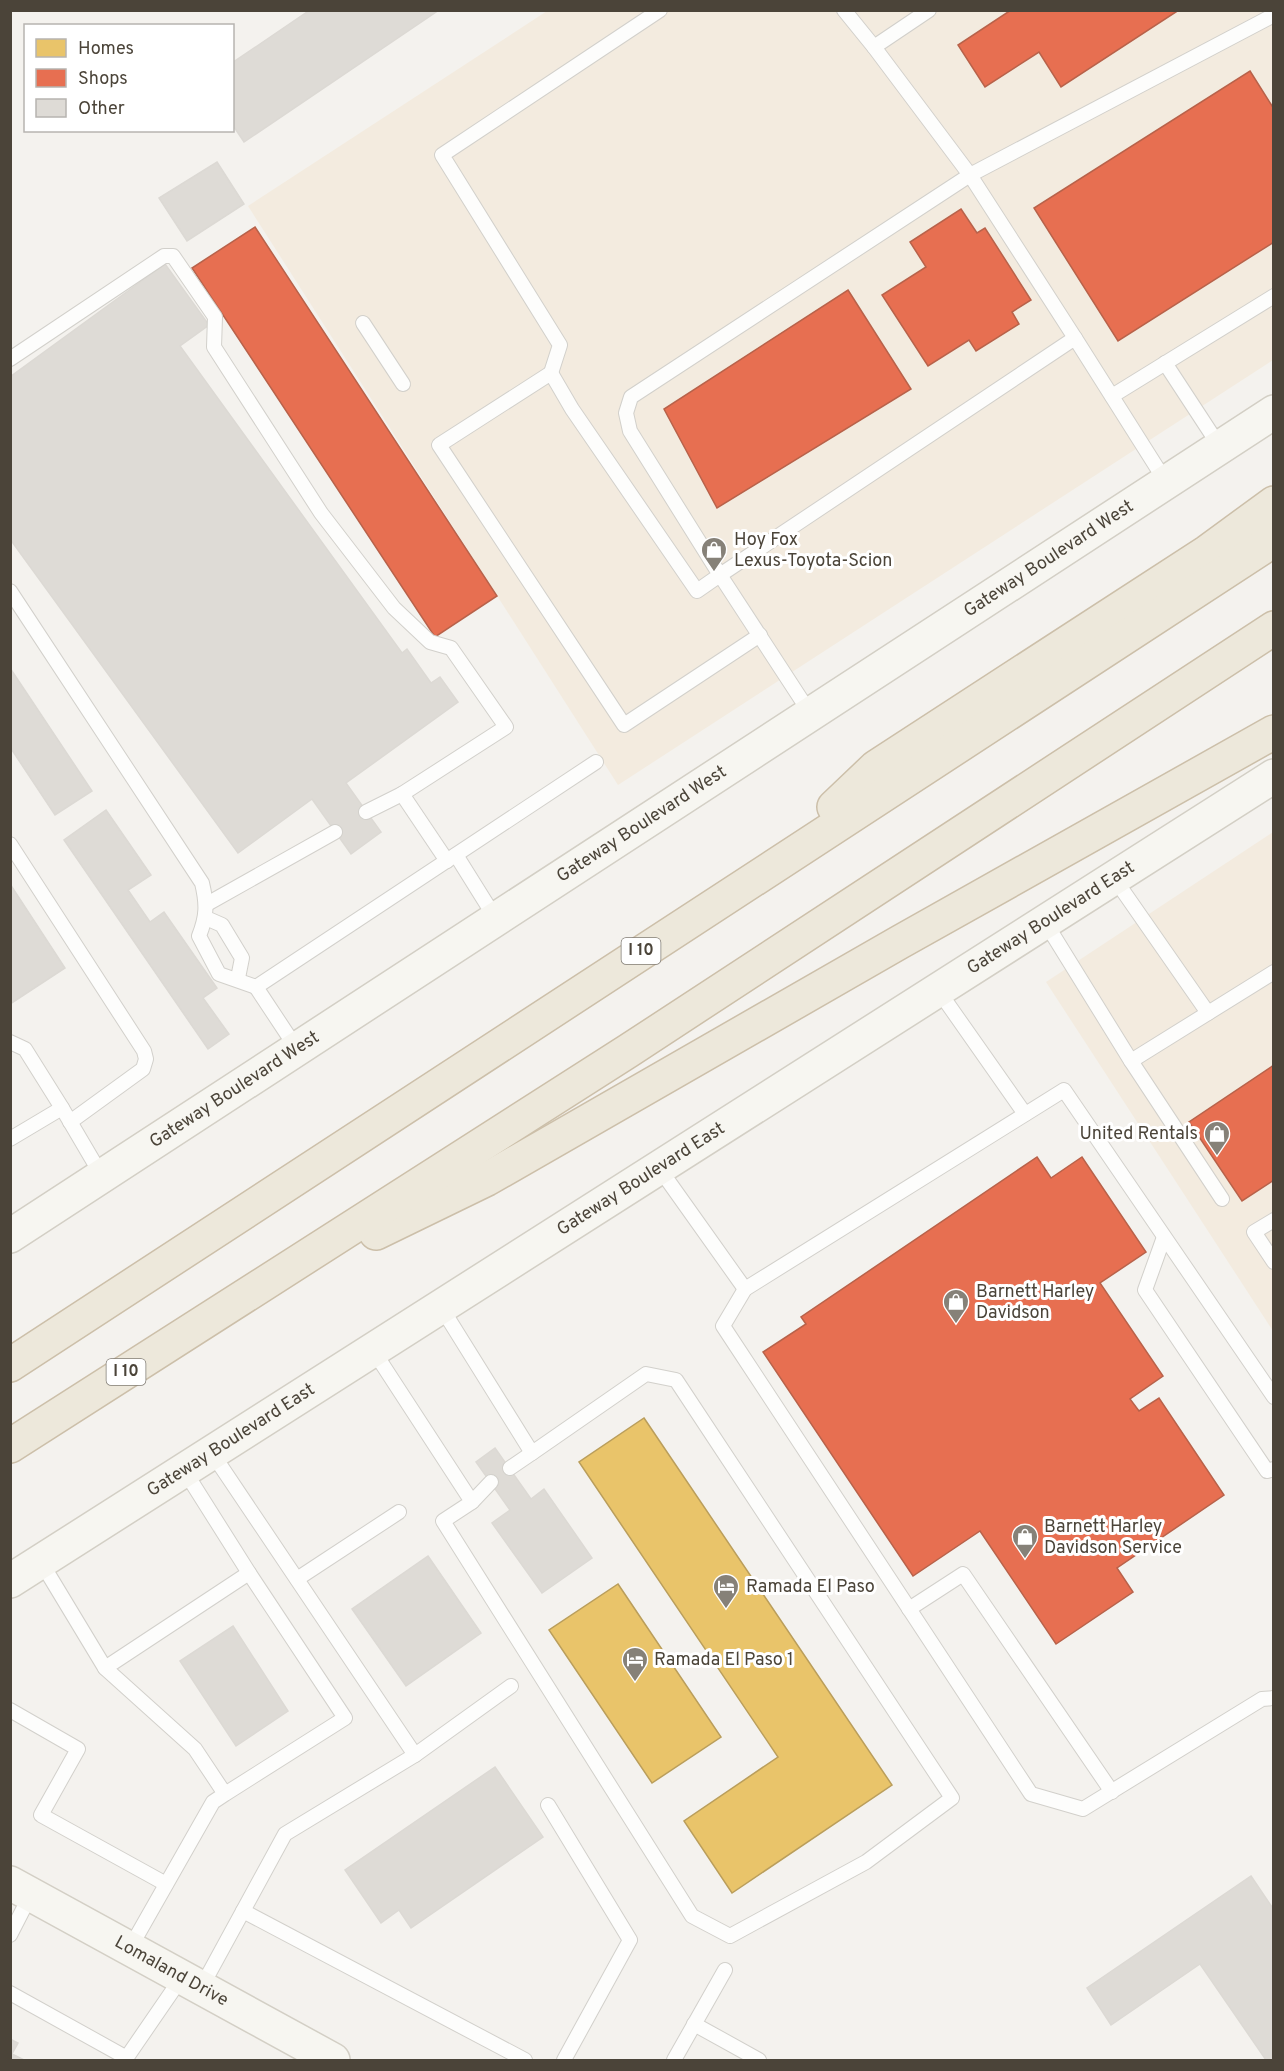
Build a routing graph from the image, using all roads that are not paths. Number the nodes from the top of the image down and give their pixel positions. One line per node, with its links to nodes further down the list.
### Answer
1 (660, 10): 12 (lane)
2 (844, 10): 5 (lane)
3 (929, 10): 5 (lane)
4 (1274, 15): 6 (lane)
5 (874, 47): 6 (lane)
6 (970, 175): 9 (lane); 20 (lane)
7 (1274, 296): 11 (lane)
8 (363, 323): 13 (lane)
9 (1075, 338): 14 (lane); 20 (lane)
10 (10, 359): 28 (lane)
11 (1165, 363): 14 (lane); 16 (lane)
12 (551, 373): 20 (lane); 23 (lane)
13 (403, 384)
14 (1112, 396): 17 (lane)
15 (1274, 412): 16 (main road, Gateway Boulevard West)
16 (1220, 447): 17 (main road, Gateway Boulevard West)
17 (1166, 482): 24 (main road, Gateway Boulevard West)
18 (1274, 503): 33 (highway)
19 (1274, 540): 33 (highway, I 10)
20 (720, 576): 23 (lane)
21 (10, 591): 35 (lane)
22 (1274, 628): 59 (highway, I 10)
23 (759, 635): 24 (lane)
24 (810, 713): 37 (main road, Gateway Boulevard West)
25 (1274, 732): 59 (highway)
26 (596, 762): 32 (lane)
27 (1274, 776): 34 (main road, Gateway Boulevard East)
28 (402, 794): 29 (lane); 32 (lane)
29 (366, 812)
30 (335, 832): 35 (lane)
31 (10, 844): 49 (lane)
32 (452, 858): 37 (lane); 41 (lane)
33 (773, 865): 62 (highway, I 10)
34 (1114, 878): 38 (main road, Gateway Boulevard East); 43 (lane)
35 (207, 904): 36 (lane)
36 (206, 918): 40 (lane); 40 (lane)
37 (496, 919): 45 (main road, Gateway Boulevard West)
38 (1045, 922): 42 (main road, Gateway Boulevard East); 46 (lane)
39 (1274, 972): 43 (lane)
40 (238, 978): 41 (lane)
41 (256, 987): 45 (lane)
42 (938, 990): 48 (lane); 51 (main road, Gateway Boulevard East)
43 (1208, 1013): 46 (lane)
44 (10, 1042): 47 (lane)
45 (297, 1048): 52 (main road, Gateway Boulevard West)
46 (1131, 1061): 53 (lane)
47 (62, 1108): 49 (lane); 50 (lane)
48 (1025, 1114): 56 (lane); 58 (lane)
49 (70, 1122): 52 (lane)
50 (10, 1139)
51 (659, 1168): 58 (lane); 60 (main road, Gateway Boulevard East)
52 (102, 1176): 55 (main road, Gateway Boulevard West)
53 (1222, 1199)
54 (1274, 1220): 57 (lane)
55 (10, 1236)
56 (1164, 1237): 63 (lane); 68 (lane)
57 (1274, 1262)
58 (745, 1289): 77 (lane)
59 (242, 1297): 64 (highway, I 10)
60 (441, 1307): 61 (main road, Gateway Boulevard East); 66 (lane)
61 (373, 1350): 65 (main road, Gateway Boulevard East); 71 (lane)
62 (10, 1365)
63 (1274, 1397)
64 (10, 1446)
65 (212, 1453): 69 (main road, Gateway Boulevard East); 75 (lane)
66 (532, 1453): 67 (lane); 71 (lane)
67 (510, 1468)
68 (1274, 1469)
69 (184, 1470): 73 (main road, Gateway Boulevard East); 74 (lane)
70 (490, 1482): 71 (lane)
71 (472, 1502)
72 (399, 1512): 75 (lane)
73 (41, 1562): 76 (main road, Gateway Boulevard East); 78 (lane)
74 (249, 1574): 78 (lane); 84 (lane)
75 (297, 1579): 82 (lane)
76 (10, 1581)
77 (909, 1609): 83 (lane); 83 (lane)
78 (105, 1668): 84 (lane)
79 (511, 1686): 82 (lane)
80 (1274, 1698): 83 (lane)
81 (10, 1710): 86 (lane)
82 (415, 1755): 88 (lane)
83 (1112, 1792)
84 (225, 1794): 86 (lane)
85 (548, 1805): 98 (lane)
86 (166, 1884): 90 (lane)
87 (21, 1889): 89 (lane); 90 (main road, Lomaland Drive)
88 (243, 1911): 92 (lane); 97 (lane)
89 (10, 1935)
90 (130, 1948): 92 (main road, Lomaland Drive)
91 (725, 1970): 94 (lane)
92 (191, 1982): 95 (lane); 96 (main road, Lomaland Drive)
93 (10, 1993): 95 (lane)
94 (694, 2024): 99 (lane); 100 (lane)
95 (126, 2059)
96 (333, 2061)
97 (525, 2061)
98 (564, 2061)
99 (674, 2061)
100 (759, 2061)

